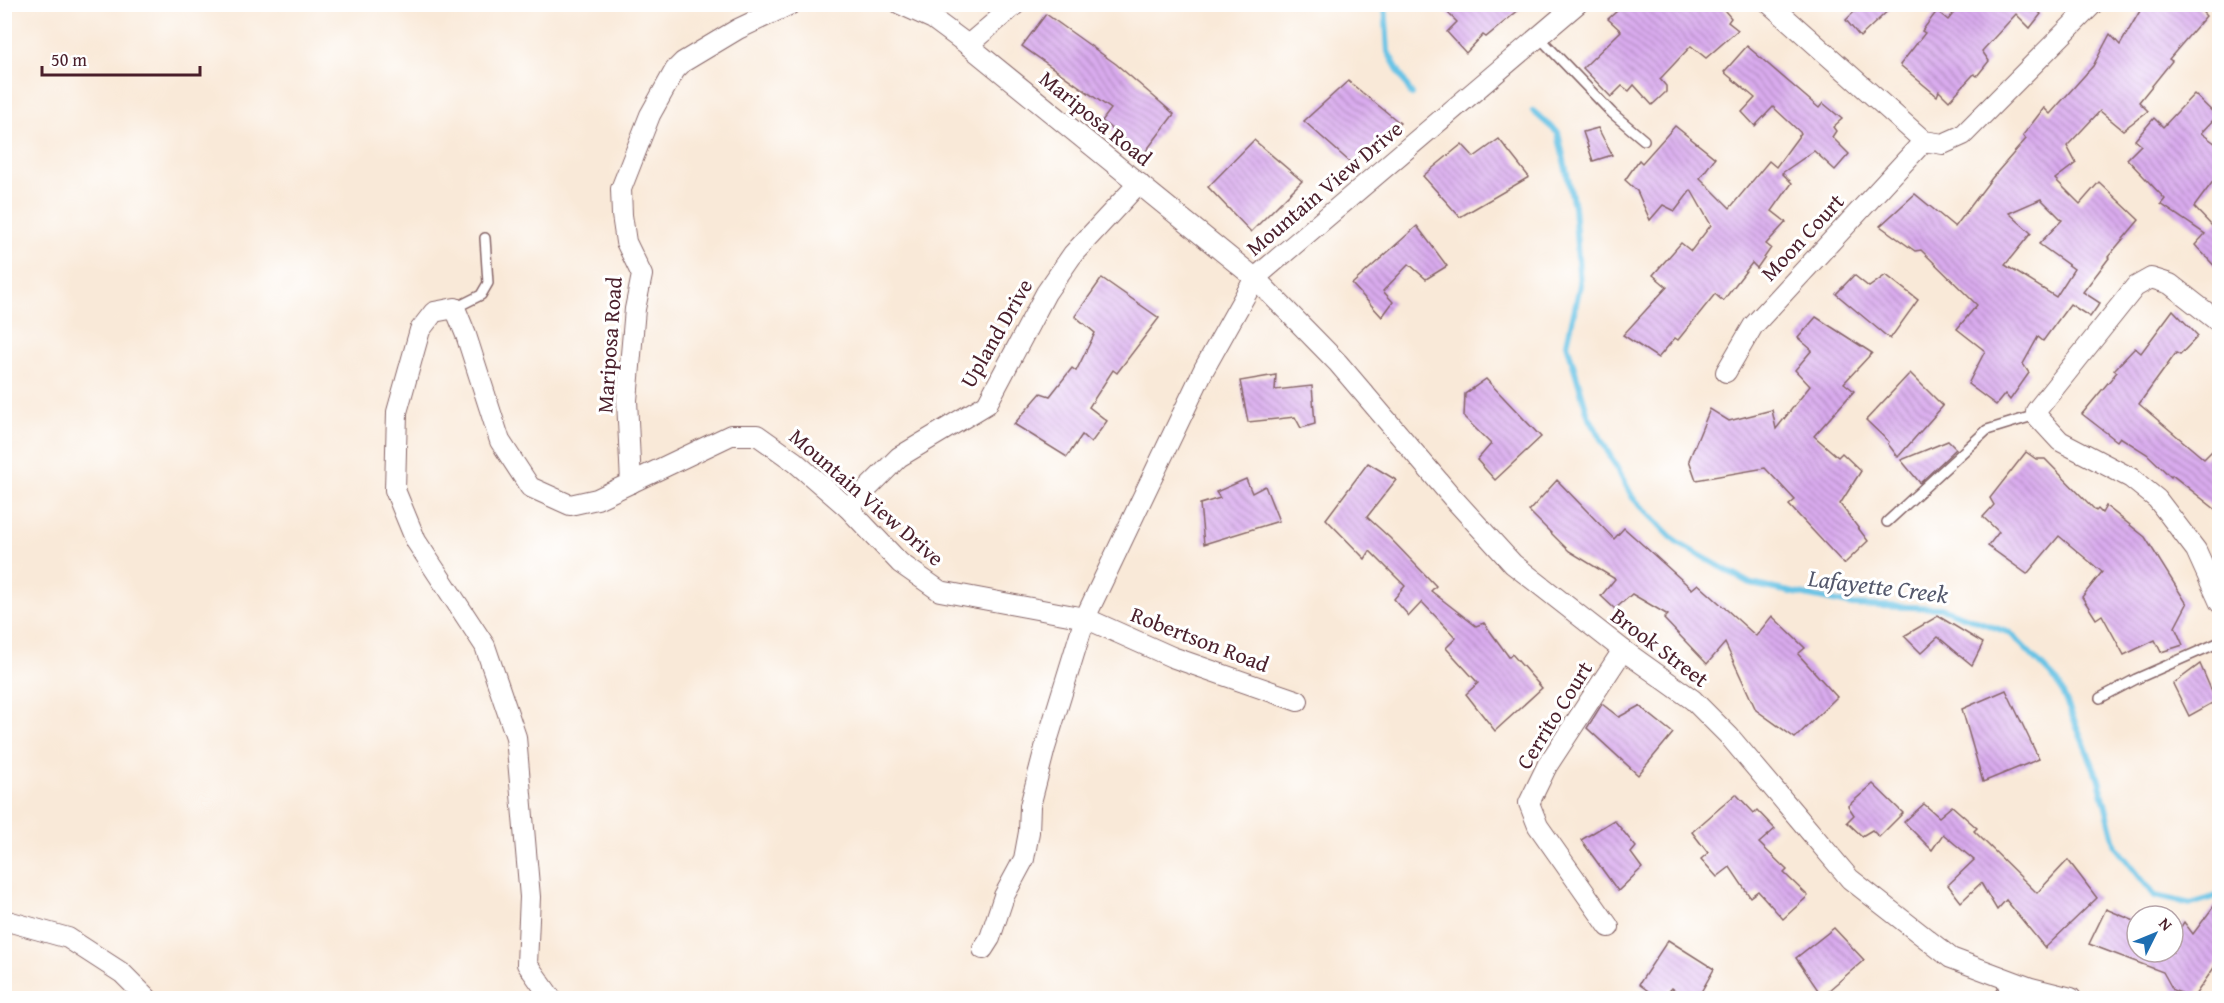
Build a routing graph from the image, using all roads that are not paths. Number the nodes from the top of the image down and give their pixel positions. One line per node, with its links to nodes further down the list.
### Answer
1 (790, 4): 18 (street, Mariposa Road)
2 (900, 4): 8 (street, Mariposa Road)
3 (1016, 4): 8 (street)
4 (1577, 4): 7 (street, Mountain View Drive)
5 (1770, 4): 10 (street)
6 (2093, 4): 10 (street)
7 (1539, 37): 9 (lane); 13 (street, Mountain View Drive)
8 (968, 45): 11 (street, Mariposa Road)
9 (1644, 140)
10 (1924, 141): 16 (street, Moon Court)
11 (1139, 183): 13 (street, Mariposa Road); 19 (street, Upland Drive)
12 (485, 238): 14 (lane)
13 (1255, 278): 22 (street, Mountain View Drive); 24 (street, Brook Street)
14 (455, 308): 18 (street, Mountain View Drive); 32 (street)
15 (2220, 323): 17 (street)
16 (1726, 372)
17 (2036, 415): 20 (lane); 21 (street)
18 (631, 483): 19 (street, Mountain View Drive)
19 (848, 508): 22 (street, Mountain View Drive)
20 (1887, 522)
21 (2220, 603)
22 (1085, 618): 26 (street, Robertson Road); 29 (street)
23 (2220, 642): 25 (lane)
24 (1623, 650): 28 (street, Cerrito Court); 30 (street, Brook Street)
25 (2100, 698)
26 (1298, 701)
27 (4, 920): 31 (street)
28 (1609, 927)
29 (983, 949)
30 (2008, 980): 33 (lane); 34 (street, Brook Street)
31 (147, 999)
32 (551, 999)
33 (1999, 999)
34 (2072, 999)

